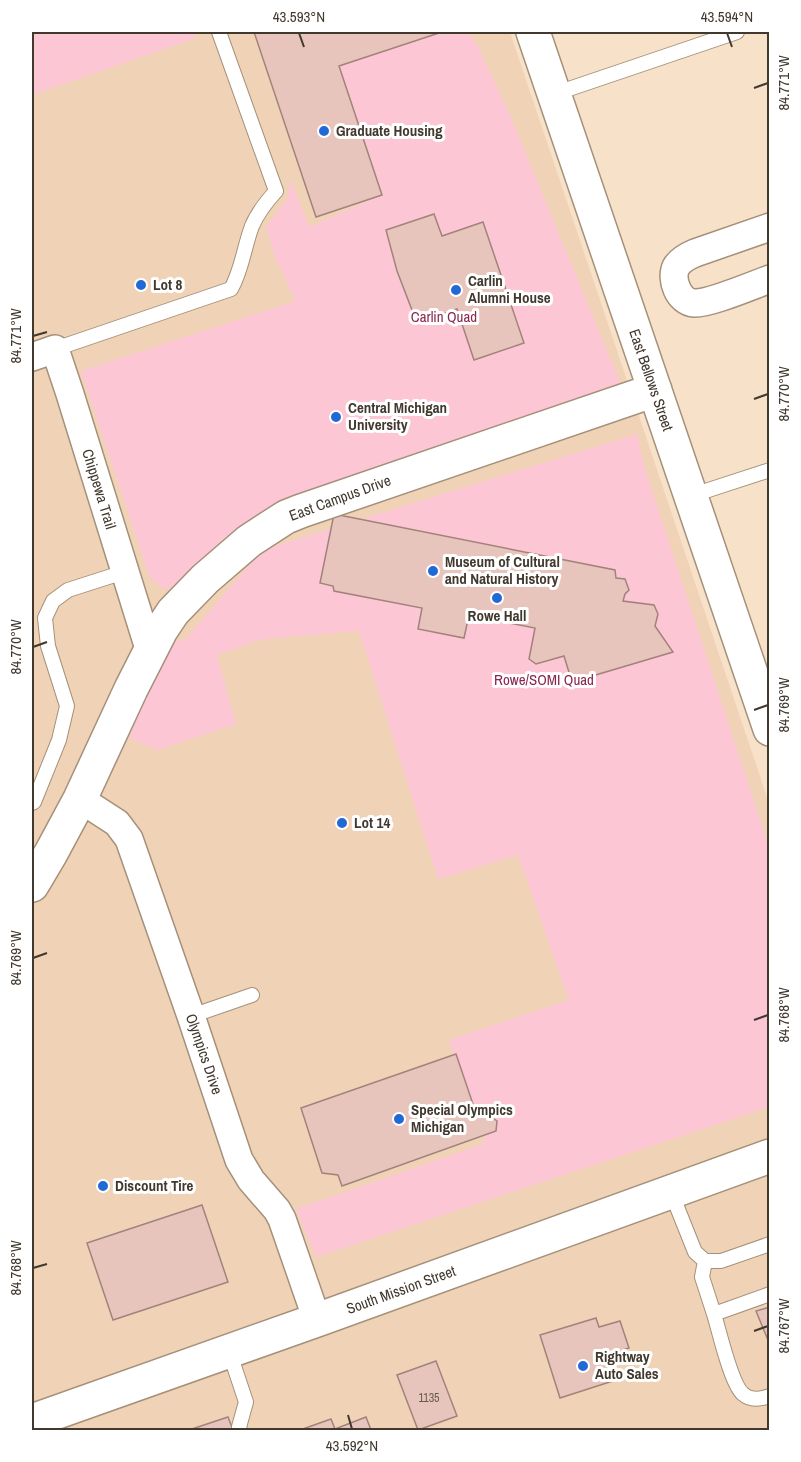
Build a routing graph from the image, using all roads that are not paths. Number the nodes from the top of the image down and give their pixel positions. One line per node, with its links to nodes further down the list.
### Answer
1 (219, 32): 7 (lane)
2 (534, 32): 4 (street, East Bellows Street)
3 (737, 32): 4 (lane)
4 (554, 94): 8 (street, East Bellows Street)
5 (770, 227): 6 (street)
6 (770, 279)
7 (43, 353): 11 (street, Chippewa Trail)
8 (655, 390): 10 (street, East Bellows Street); 12 (street, East Campus Drive)
9 (770, 470): 10 (lane)
10 (690, 496): 13 (street, East Bellows Street)
11 (124, 572): 12 (street, Chippewa Trail); 15 (lane)
12 (150, 652): 14 (street, East Campus Drive)
13 (767, 712)
14 (80, 799): 16 (street, East Campus Drive); 18 (street, Olympics Drive)
15 (32, 803)
16 (32, 885)
17 (252, 995): 18 (lane)
18 (191, 1016): 25 (street, Olympics Drive)
19 (770, 1156): 20 (street, South Mission Street)
20 (671, 1192): 22 (lane); 25 (street, South Mission Street)
21 (770, 1244): 22 (lane)
22 (705, 1261): 24 (lane)
23 (770, 1294): 24 (lane)
24 (714, 1314): 27 (lane)
25 (318, 1320): 26 (street, South Mission Street)
26 (229, 1351): 28 (street, South Mission Street); 29 (lane)
27 (770, 1396)
28 (43, 1422)
29 (240, 1431)

